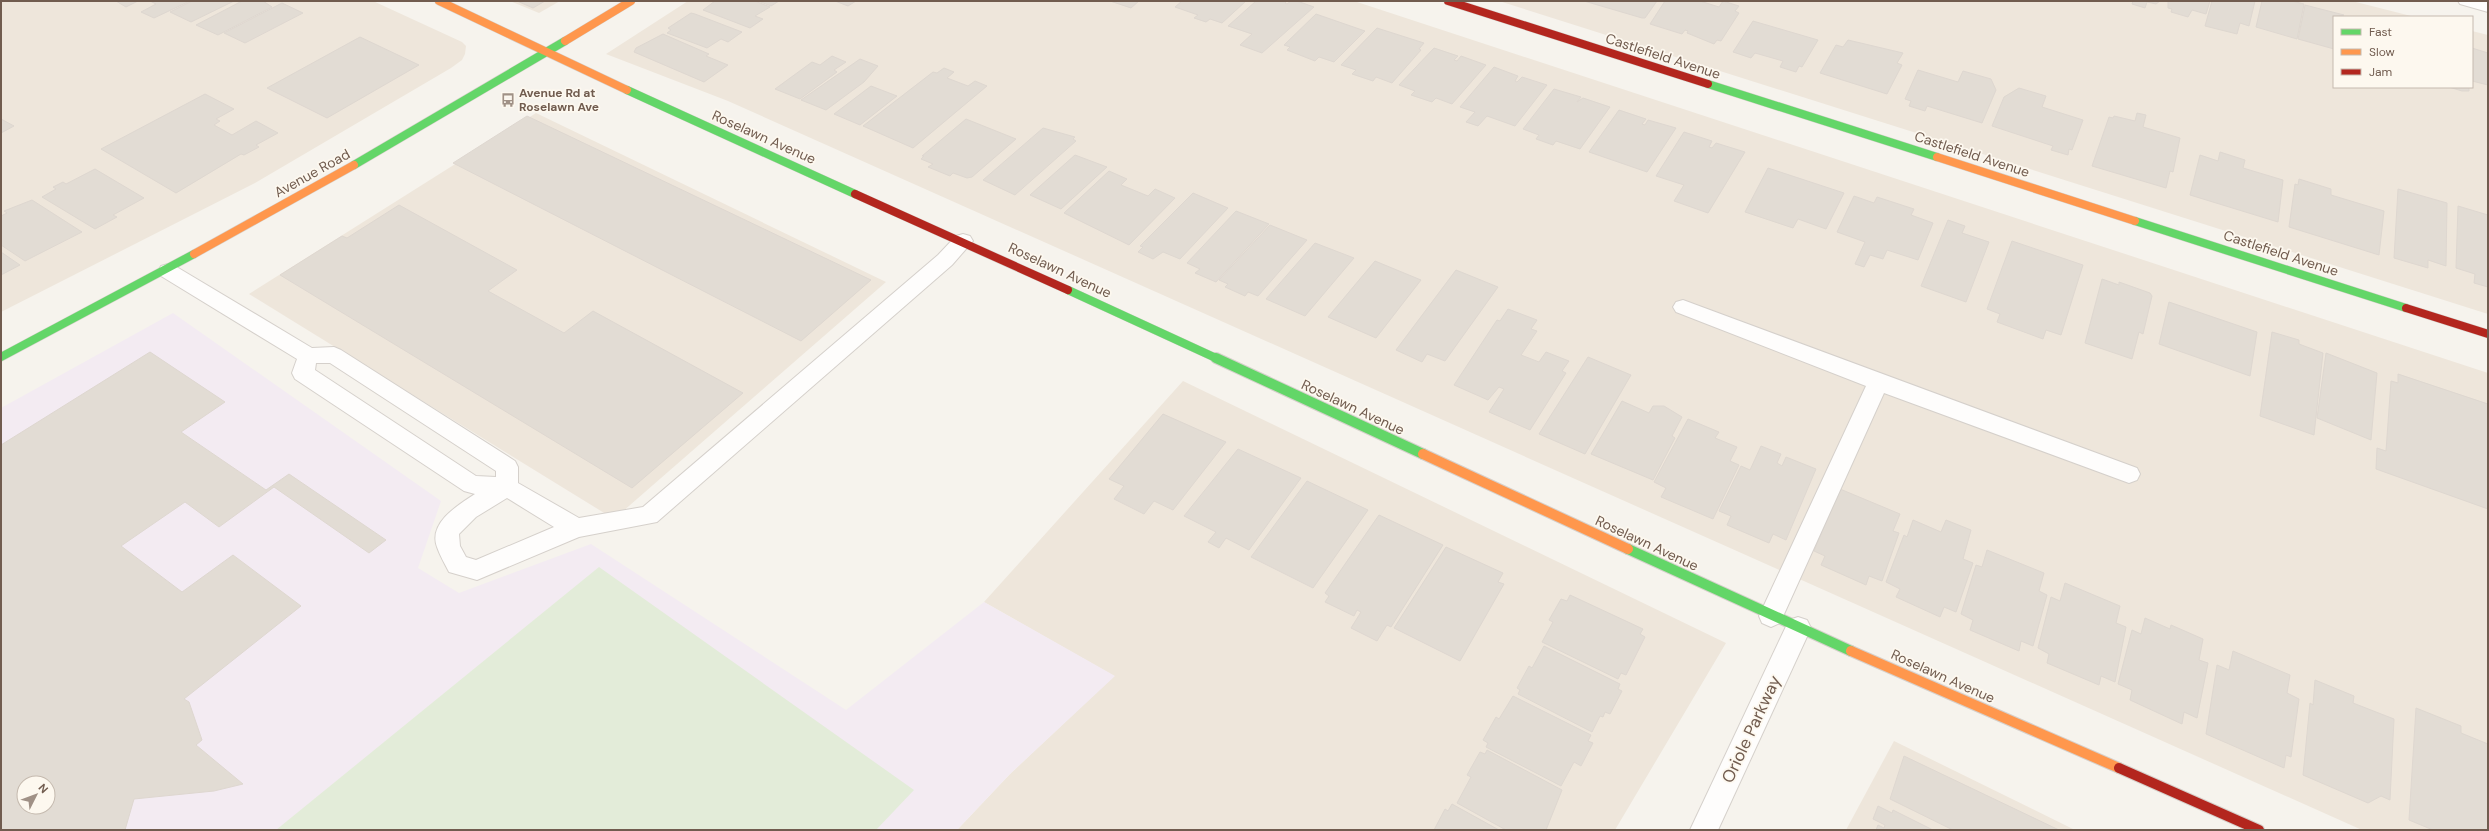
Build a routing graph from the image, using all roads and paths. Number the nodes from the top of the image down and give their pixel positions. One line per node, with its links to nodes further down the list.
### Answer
1 (440, 1): 6 (street, Roselawn Avenue)
2 (630, 1): 6 (street, Avenue Road)
3 (1448, 1): 10 (street, Castlefield Avenue)
4 (2466, 1): 5 (street)
5 (2488, 7)
6 (548, 51): 7 (street, Roselawn Avenue); 8 (street, Avenue Road)
7 (963, 241): 16 (street); 17 (street, Roselawn Avenue)
8 (168, 270): 11 (street); 12 (street, Avenue Road)
9 (1683, 306): 13 (street)
10 (2488, 334)
11 (308, 356): 15 (street); 15 (street)
12 (1, 357)
13 (1878, 382): 14 (street); 17 (street)
14 (2130, 474)
15 (507, 487): 16 (street); 16 (street)
16 (576, 528)
17 (1771, 616): 18 (street, Roselawn Avenue)
18 (1798, 628): 19 (street, Oriole Parkway); 20 (street, Roselawn Avenue)
19 (1704, 830)
20 (2259, 830)

